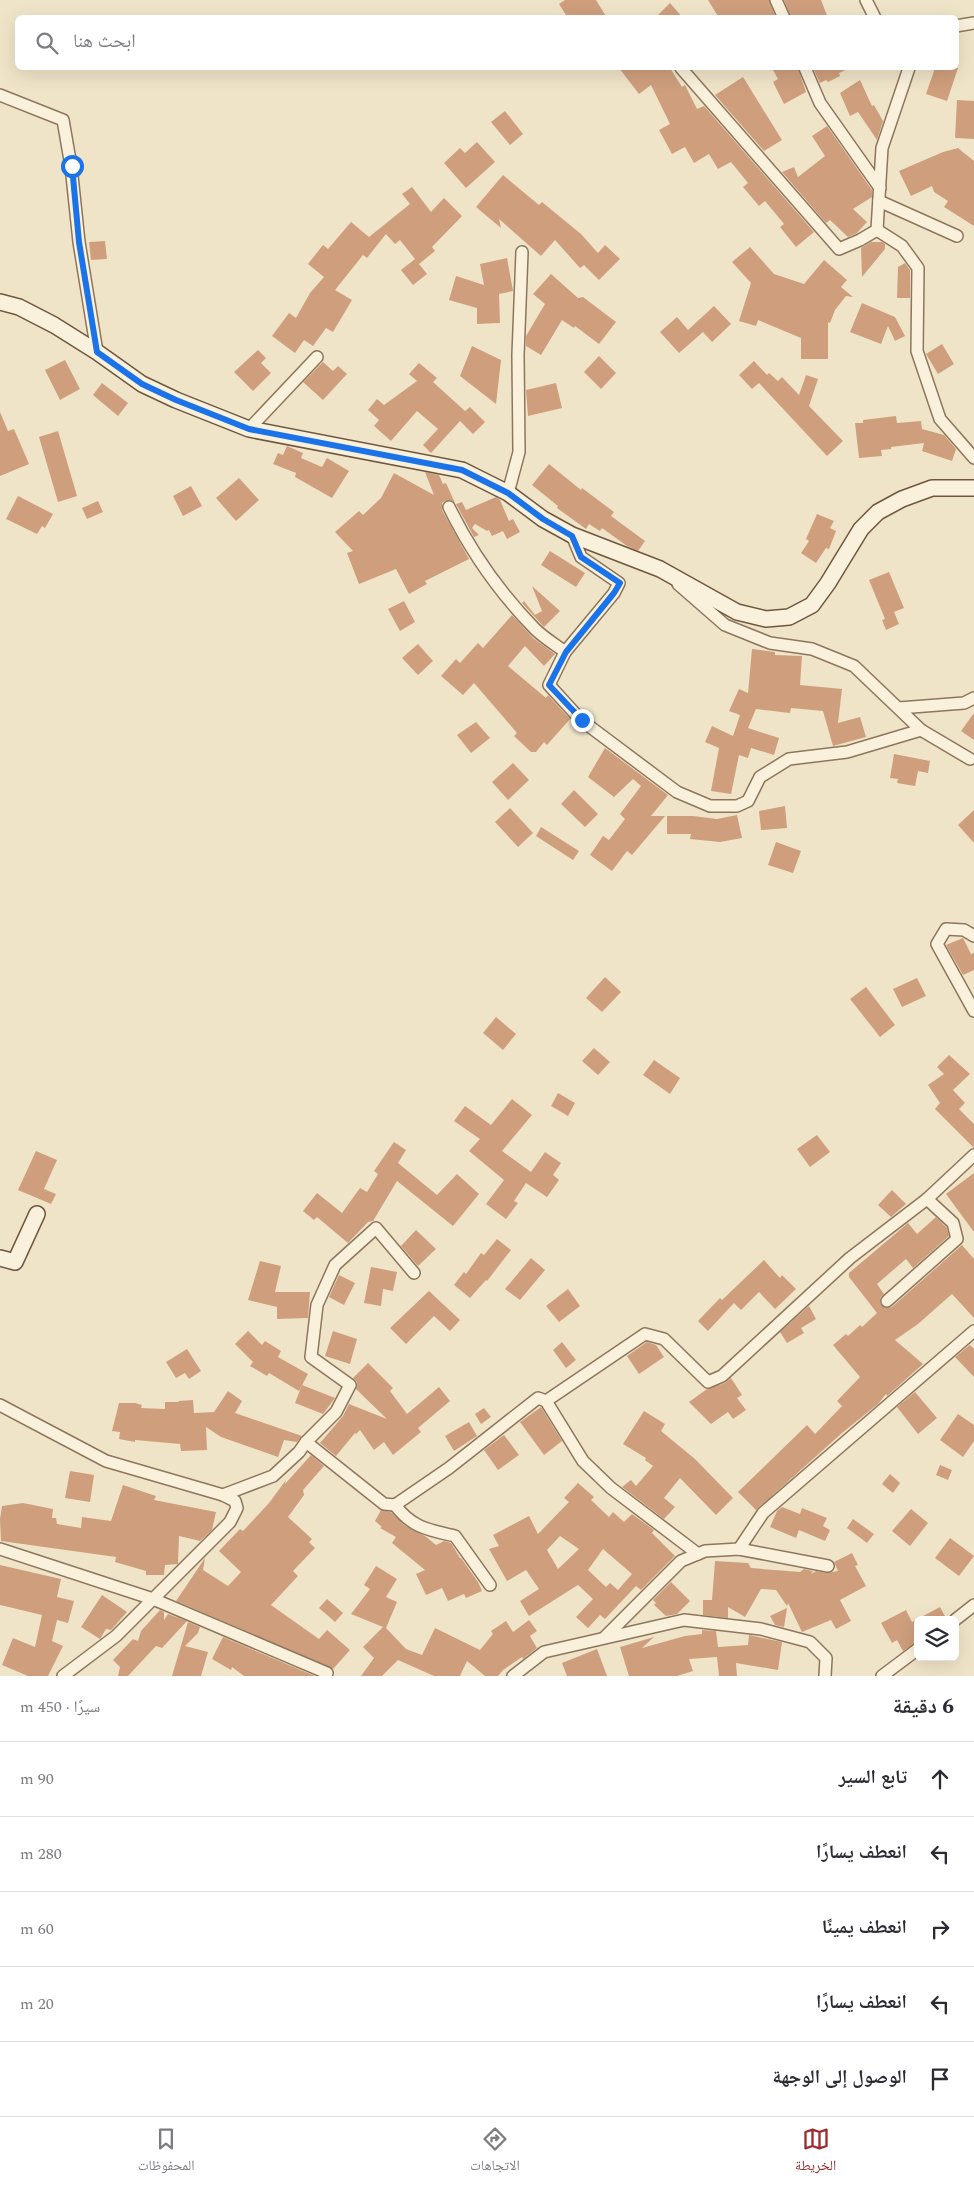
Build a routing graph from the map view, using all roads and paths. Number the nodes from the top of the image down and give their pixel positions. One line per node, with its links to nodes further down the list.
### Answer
1 (776, 0): 3 (street)
2 (866, 0): 4 (street)
3 (783, 15)
4 (874, 15)
5 (974, 23): 6 (street)
6 (959, 26)
7 (683, 70): 13 (street)
8 (806, 70): 11 (street)
9 (908, 70): 11 (street)
10 (0, 95): 17 (street)
11 (880, 188): 12 (street)
12 (878, 201): 13 (street); 14 (street)
13 (877, 230): 20 (street)
14 (957, 236)
15 (522, 252): 22 (street)
16 (0, 302): 17 (main road)
17 (97, 352): 19 (main road)
18 (317, 357): 19 (street)
19 (249, 429): 22 (main road)
20 (974, 458)
21 (974, 488): 25 (main road)
22 (508, 493): 24 (main road)
23 (450, 507): 26 (street)
24 (572, 536): 25 (main road); 26 (street)
25 (660, 569): 28 (street)
26 (566, 652): 29 (street)
27 (974, 698): 28 (street)
28 (899, 708): 29 (street)
29 (921, 730): 30 (street)
30 (970, 759)
31 (974, 936): 32 (street)
32 (974, 1011)
33 (974, 1155): 34 (street)
34 (927, 1199): 38 (street); 40 (street)
35 (37, 1214): 36 (main road)
36 (0, 1258)
37 (414, 1273): 42 (street)
38 (886, 1301)
39 (974, 1332): 46 (street)
40 (546, 1401): 44 (street); 47 (street)
41 (0, 1405): 43 (street)
42 (306, 1442): 43 (street); 44 (street)
43 (223, 1495): 50 (street)
44 (395, 1505): 49 (street)
45 (0, 1549): 50 (street)
46 (739, 1549): 47 (street); 48 (street)
47 (698, 1554): 53 (street)
48 (828, 1566)
49 (490, 1586)
50 (153, 1599): 55 (street); 56 (street)
51 (974, 1605): 52 (street)
52 (959, 1617)
53 (602, 1640): 57 (street); 58 (street)
54 (914, 1652): 59 (street)
55 (327, 1674)
56 (63, 1676)
57 (513, 1676)
58 (825, 1676)
59 (882, 1676)

